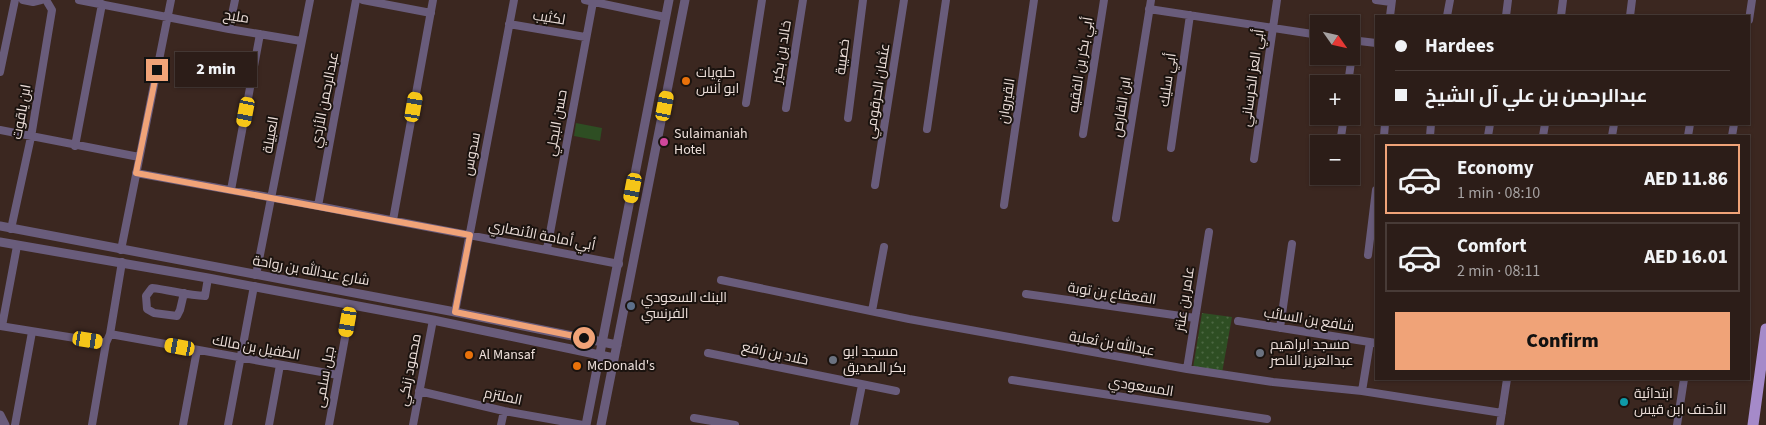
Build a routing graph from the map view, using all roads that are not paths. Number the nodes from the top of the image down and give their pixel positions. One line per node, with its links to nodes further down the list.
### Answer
1 (15, 0): 53 (street)
2 (23, 0): 3 (street)
3 (41, 0)
4 (46, 0): 60 (street, ابن ياقوت)
5 (79, 0): 32 (street, مليح)
6 (171, 0): 43 (street)
7 (234, 0): 46 (street)
8 (310, 0): 50 (street, العبيلة)
9 (356, 0): 71 (street, عبدالرحمن الأزدي)
10 (362, 0): 34 (street)
11 (433, 0): 34 (street)
12 (514, 0): 44 (street, سدوس)
13 (669, 0): 42 (street)
14 (685, 0): 107 (street)
15 (762, 0): 54 (street)
16 (802, 0): 55 (street, خالد بن بكير)
17 (863, 0): 56 (street, خصيبة)
18 (904, 0): 66 (street, عثمان الحرقومي)
19 (946, 0): 57 (street)
20 (1034, 0): 70 (street, القيروان)
21 (1104, 0): 59 (street, أبي بكر بن الفقيه)
22 (1151, 0): 33 (street, ابن القارص)
23 (1277, 0): 45 (street, أبي العز الخرساني)
24 (1376, 0): 31 (street)
25 (1450, 0): 37 (street)
26 (1508, 0): 38 (street)
27 (1564, 0): 39 (street)
28 (1632, 0): 40 (street)
29 (1752, 0): 41 (street)
30 (589, 1): 42 (street); 49 (street, حسن البجلي)
31 (1392, 1): 36 (street)
32 (102, 4): 43 (street, مليح); 61 (street)
33 (1149, 9): 35 (street); 72 (street, ابن القارص)
34 (431, 13): 73 (street)
35 (1190, 15): 45 (street); 62 (street, أبي سليك)
36 (1390, 15)
37 (1447, 15)
38 (1506, 15)
39 (1561, 15)
40 (1630, 15)
41 (1750, 15)
42 (665, 16): 86 (street)
43 (168, 17): 46 (street, مليح); 63 (street)
44 (509, 24): 49 (street, لكثيب); 77 (street, سدوس)
45 (1273, 27): 47 (street); 64 (street, أبي العز الخرساني)
46 (229, 29): 48 (street, مليح)
47 (1310, 33)
48 (260, 34): 50 (street, مليح); 67 (street)
49 (585, 37): 82 (street, حسن البجلي)
50 (301, 41): 68 (street, العبيلة)
51 (1360, 41): 52 (street)
52 (1375, 43)
53 (0, 72)
54 (746, 103)
55 (786, 108)
56 (848, 118)
57 (927, 129)
58 (0, 130): 60 (street)
59 (1084, 134)
60 (30, 137): 61 (street); 75 (street, ابن ياقوت)
61 (75, 146): 63 (street)
62 (1171, 148)
63 (139, 157): 65 (street)
64 (1254, 159)
65 (136, 173): 67 (street, أبي أمامة الأنصاري); 83 (street)
66 (875, 185)
67 (231, 190): 68 (street, أبي أمامة الأنصاري)
68 (273, 198): 71 (street, أبي أمامة الأنصاري); 87 (street, العبيلة)
69 (1375, 198): 84 (street)
70 (1004, 205)
71 (318, 206): 73 (street, أبي أمامة الأنصاري)
72 (1116, 218)
73 (393, 220): 77 (street, أبي أمامة الأنصاري)
74 (0, 226): 75 (street, شارع عبدالله بن رواحة)
75 (11, 229): 83 (street, شارع عبدالله بن رواحة)
76 (1209, 232): 96 (street, عامر بن عنتر)
77 (470, 235): 82 (street, أبي أمامة الأنصاري); 95 (street, سدوس)
78 (0, 242): 80 (street, شارع عبدالله بن رواحة)
79 (1292, 244): 100 (street)
80 (17, 246): 85 (street, شارع عبدالله بن رواحة); 99 (street)
81 (884, 247): 94 (street)
82 (547, 249): 86 (street, أبي أمامة الأنصاري)
83 (121, 250): 87 (street, شارع عبدالله بن رواحة)
84 (1368, 255)
85 (122, 262): 88 (street, شارع عبدالله بن رواحة); 103 (street)
86 (619, 264): 104 (street)
87 (256, 275): 95 (street, شارع عبدالله بن رواحة)
88 (208, 278): 90 (street, شارع عبدالله بن رواحة); 91 (street)
89 (721, 280): 94 (street, عبدالله بن ثعلبة)
90 (254, 286): 93 (street, شارع عبدالله بن رواحة); 111 (street)
91 (184, 293): 91 (street)
92 (1026, 294): 96 (street, القعقاع بن توبة)
93 (351, 305): 97 (street, شارع عبدالله بن رواحة); 115 (street, جبل سلمى)
94 (872, 311): 114 (street, عبدالله بن ثعلبة)
95 (455, 312): 104 (street, شارع عبدالله بن رواحة)
96 (1195, 318): 114 (street, عامر بن عنتر)
97 (433, 320): 110 (street, شارع عبدالله بن رواحة); 120 (street, محمود زنكي)
98 (1238, 321): 100 (street, شافع بن السائب)
99 (1, 326): 102 (street)
100 (1280, 328): 105 (street, شافع بن السائب)
101 (1766, 329): 143 (main road)
102 (32, 332): 106 (street); 129 (street)
103 (110, 334): 106 (street); 108 (street, الطفيل بن مالك)
104 (602, 342): 107 (street, شارع عبدالله بن رواحة); 110 (street)
105 (1373, 342): 122 (street)
106 (106, 343): 130 (street)
107 (617, 345): 112 (street)
108 (197, 350): 111 (street, الطفيل بن مالك); 131 (street)
109 (708, 353): 119 (street, خلاد بن رافع)
110 (600, 356): 112 (street, شارع عبدالله بن رواحة); 137 (street)
111 (241, 357): 113 (street, الطفيل بن مالك); 132 (street)
112 (614, 358): 138 (street)
113 (280, 365): 115 (street, الطفيل بن مالك); 133 (street)
114 (1187, 370): 122 (street, عبدالله بن ثعلبة)
115 (338, 375): 134 (street, جبل سلمى)
116 (1012, 380): 127 (street, المسعودي)
117 (1507, 380): 124 (street)
118 (1684, 380): 142 (street)
119 (862, 385): 121 (street, خلاد بن رافع); 140 (street)
120 (419, 391): 123 (street, الملتزم); 135 (street, محمود زنكي)
121 (896, 391)
122 (1362, 391): 124 (street, عبدالله بن ثعلبة)
123 (504, 411): 136 (street); 137 (street, الملتزم)
124 (1502, 413): 141 (street)
125 (0, 415): 128 (street)
126 (694, 418): 139 (street)
127 (1267, 419)
128 (5, 425)
129 (15, 425)
130 (92, 425)
131 (183, 425)
132 (228, 425)
133 (270, 425)
134 (329, 425)
135 (413, 425)
136 (501, 425)
137 (585, 425)
138 (602, 425)
139 (735, 425)
140 (854, 425)
141 (1500, 425)
142 (1677, 425)
143 (1753, 425)

